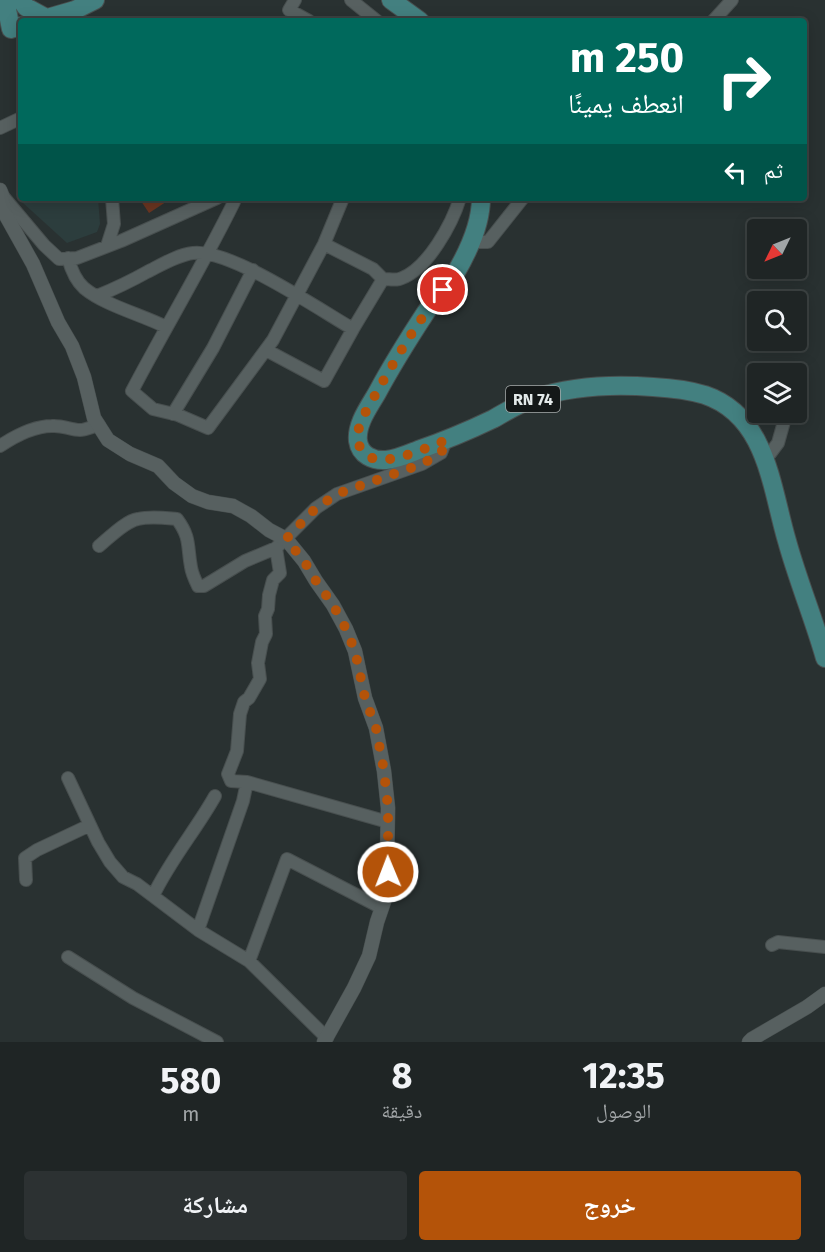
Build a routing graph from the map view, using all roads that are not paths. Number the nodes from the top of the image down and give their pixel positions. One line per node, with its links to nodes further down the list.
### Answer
1 (5, 0): 14 (main road)
2 (21, 0): 8 (main road)
3 (95, 0): 9 (main road)
4 (295, 0): 10 (street)
5 (351, 0): 11 (street)
6 (391, 0): 12 (main road)
7 (732, 0): 13 (street)
8 (39, 18)
9 (48, 18)
10 (304, 18)
11 (374, 18)
12 (416, 18)
13 (716, 18)
14 (11, 29)
15 (18, 119): 16 (street)
16 (0, 128)
17 (1, 193): 29 (street); 39 (street)
18 (112, 201): 27 (street)
19 (210, 201): 27 (street)
20 (234, 201): 28 (street)
21 (343, 201): 26 (street)
22 (459, 201): 31 (street)
23 (481, 201): 25 (main road, RN 74)
24 (521, 201): 25 (street)
25 (471, 242): 40 (main road, RN 74)
26 (324, 244): 31 (street); 33 (street)
27 (107, 246): 29 (street)
28 (208, 253): 30 (street); 32 (street); 34 (street)
29 (68, 258): 32 (street)
30 (253, 270): 33 (street); 37 (street)
31 (383, 279): 35 (street)
32 (97, 296): 34 (street)
33 (296, 296): 35 (street); 36 (street)
34 (166, 327): 37 (street)
35 (353, 329): 36 (street)
36 (266, 350): 37 (street)
37 (173, 414)
38 (783, 423): 42 (street)
39 (99, 425): 41 (street); 43 (street)
40 (447, 440): 42 (main road, RN 74); 43 (street)
41 (0, 446)
42 (766, 459): 45 (main road, RN 74)
43 (281, 544): 44 (street); 47 (street); 49 (street)
44 (99, 546)
45 (825, 658)
46 (68, 778): 50 (street)
47 (247, 782): 49 (street); 54 (street)
48 (215, 796): 52 (street)
49 (388, 822): 53 (street)
50 (90, 825): 51 (street); 52 (street)
51 (26, 880)
52 (153, 896): 54 (street)
53 (382, 908): 58 (street); 60 (street)
54 (198, 930): 58 (street)
55 (771, 945): 56 (street)
56 (825, 947)
57 (68, 957): 61 (street)
58 (249, 961): 60 (street)
59 (825, 994): 62 (street)
60 (326, 1040)
61 (218, 1042)
62 (749, 1042)

